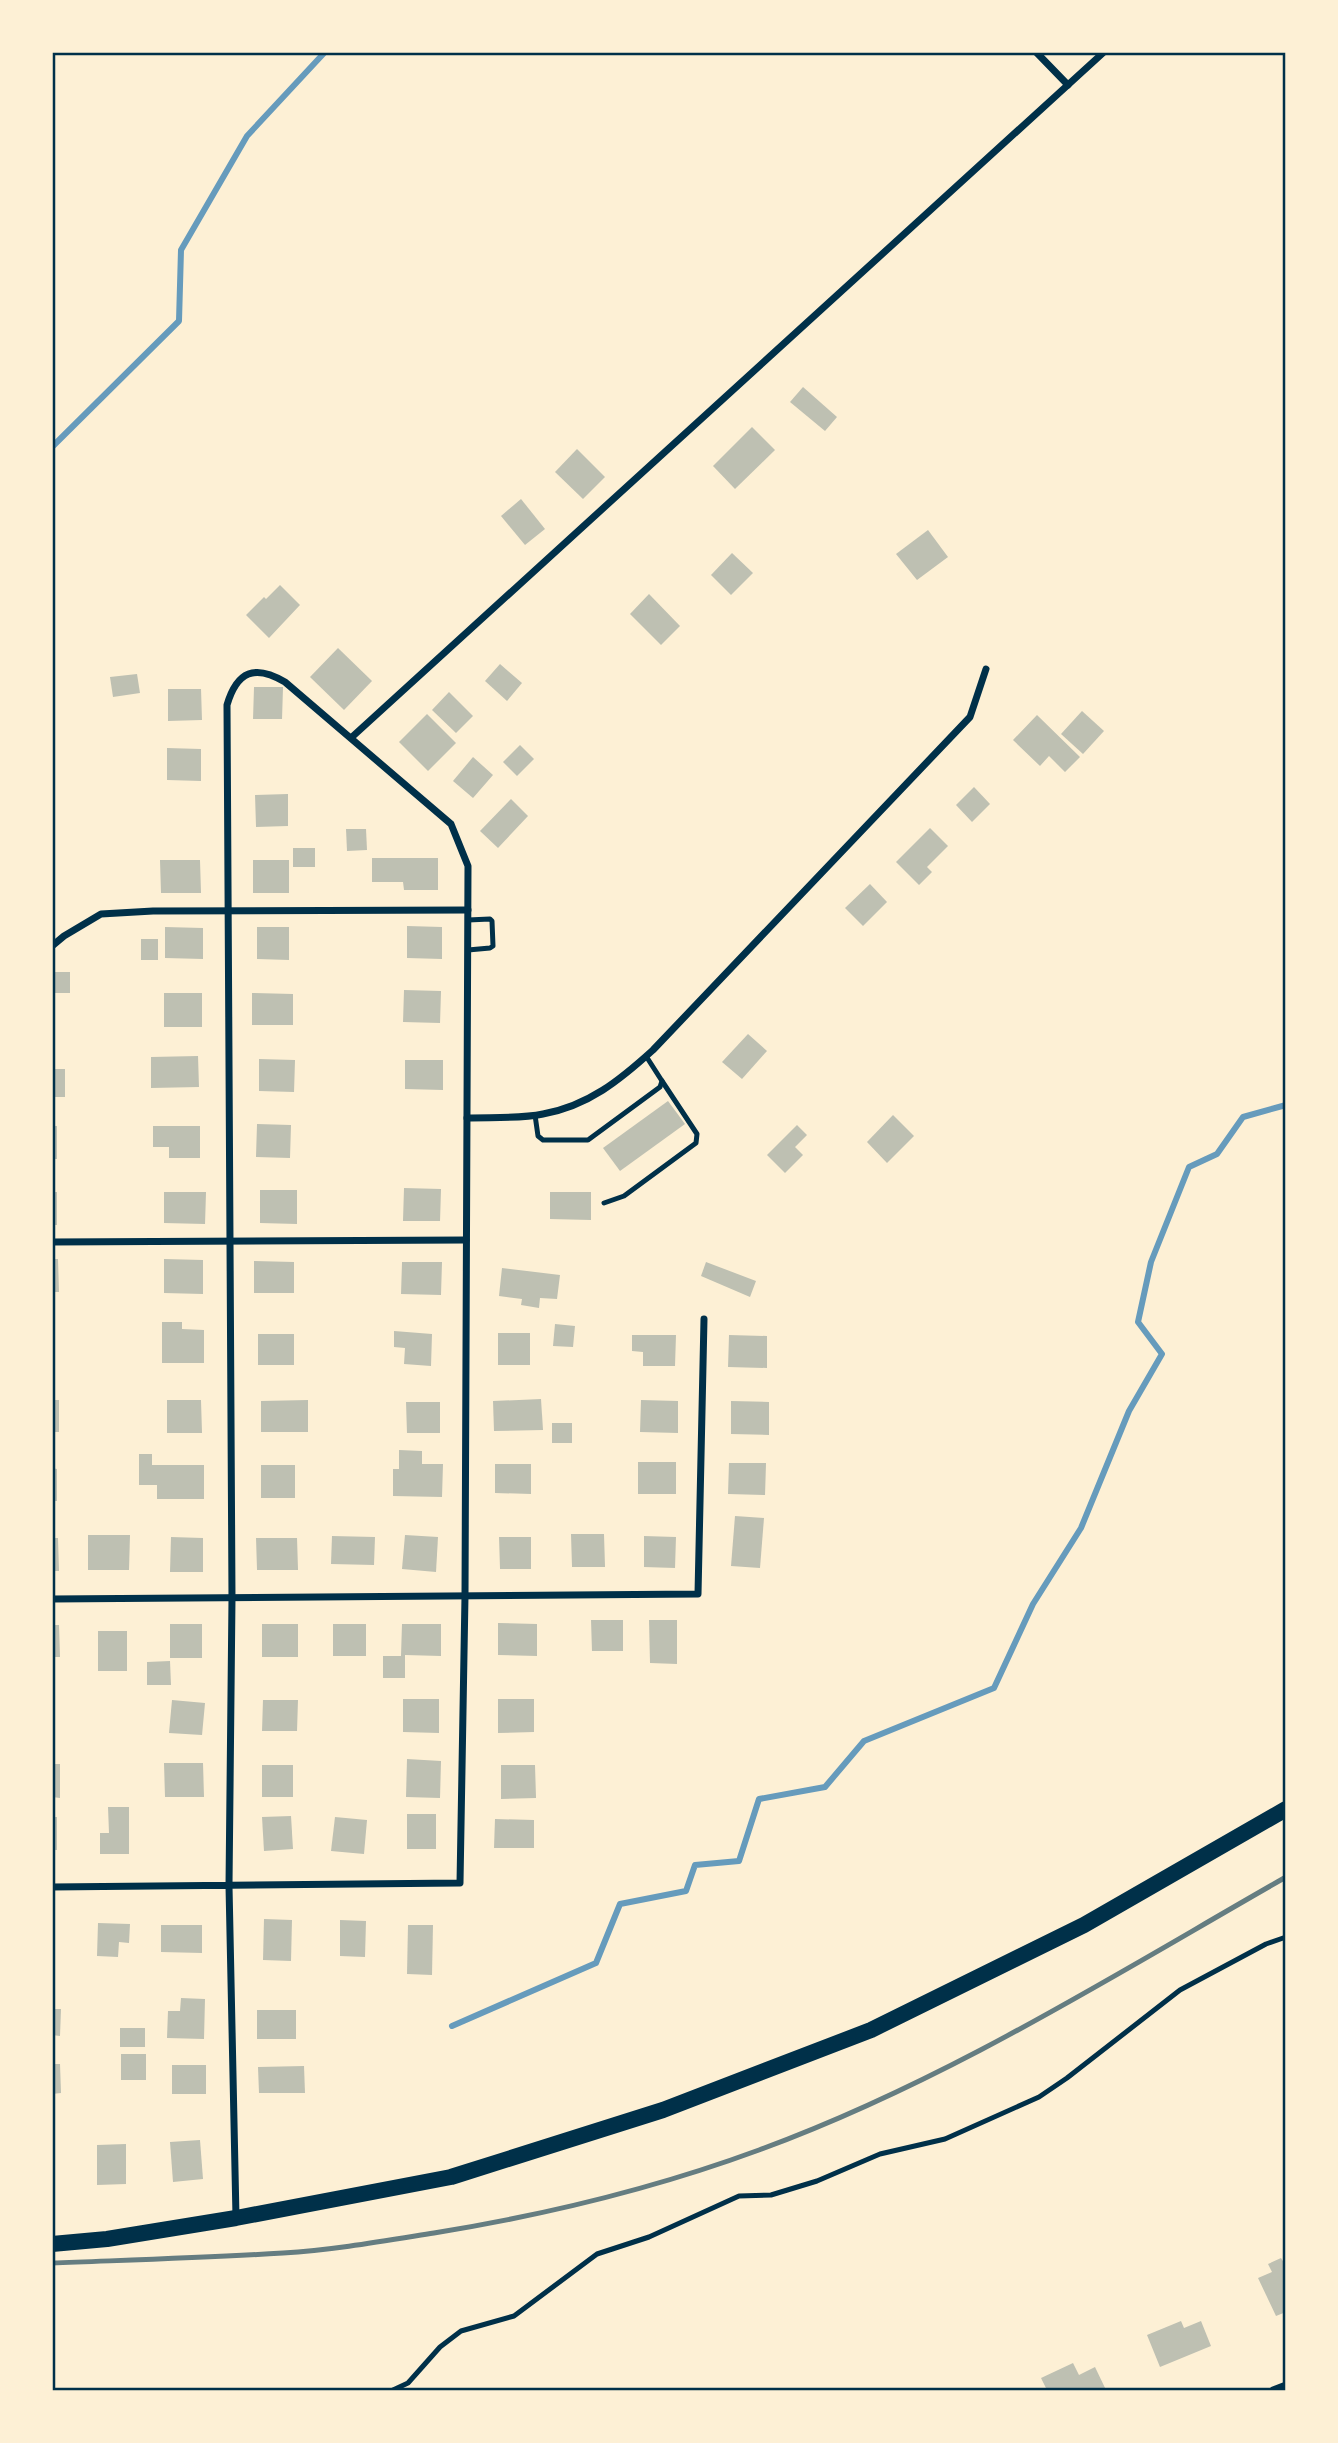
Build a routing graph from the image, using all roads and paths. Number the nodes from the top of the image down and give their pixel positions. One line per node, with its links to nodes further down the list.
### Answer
1 (1036, 52): 3 (street)
2 (1104, 52): 3 (street)
3 (1069, 85): 5 (street)
4 (986, 669): 11 (street)
5 (352, 737): 6 (street); 7 (street)
6 (468, 910): 7 (street); 8 (street)
7 (228, 911): 9 (street); 17 (street)
8 (468, 920): 10 (street); 10 (lane)
9 (52, 946)
10 (468, 950): 14 (street)
11 (646, 1056): 12 (lane); 13 (street)
12 (662, 1081): 13 (lane); 15 (lane)
13 (535, 1115): 14 (street)
14 (467, 1118): 16 (street)
15 (604, 1203)
16 (466, 1240): 17 (street); 20 (street)
17 (230, 1241): 18 (street); 21 (street)
18 (52, 1242)
19 (704, 1319): 20 (street)
20 (465, 1596): 21 (street); 24 (street)
21 (232, 1598): 22 (street); 24 (street)
22 (52, 1599)
23 (1286, 1809): 27 (main road)
24 (229, 1886): 25 (street); 27 (street)
25 (52, 1887)
26 (1286, 1937): 30 (lane)
27 (236, 2218): 28 (main road)
28 (52, 2244)
29 (1286, 2385): 31 (street)
30 (393, 2390)
31 (1273, 2390)

